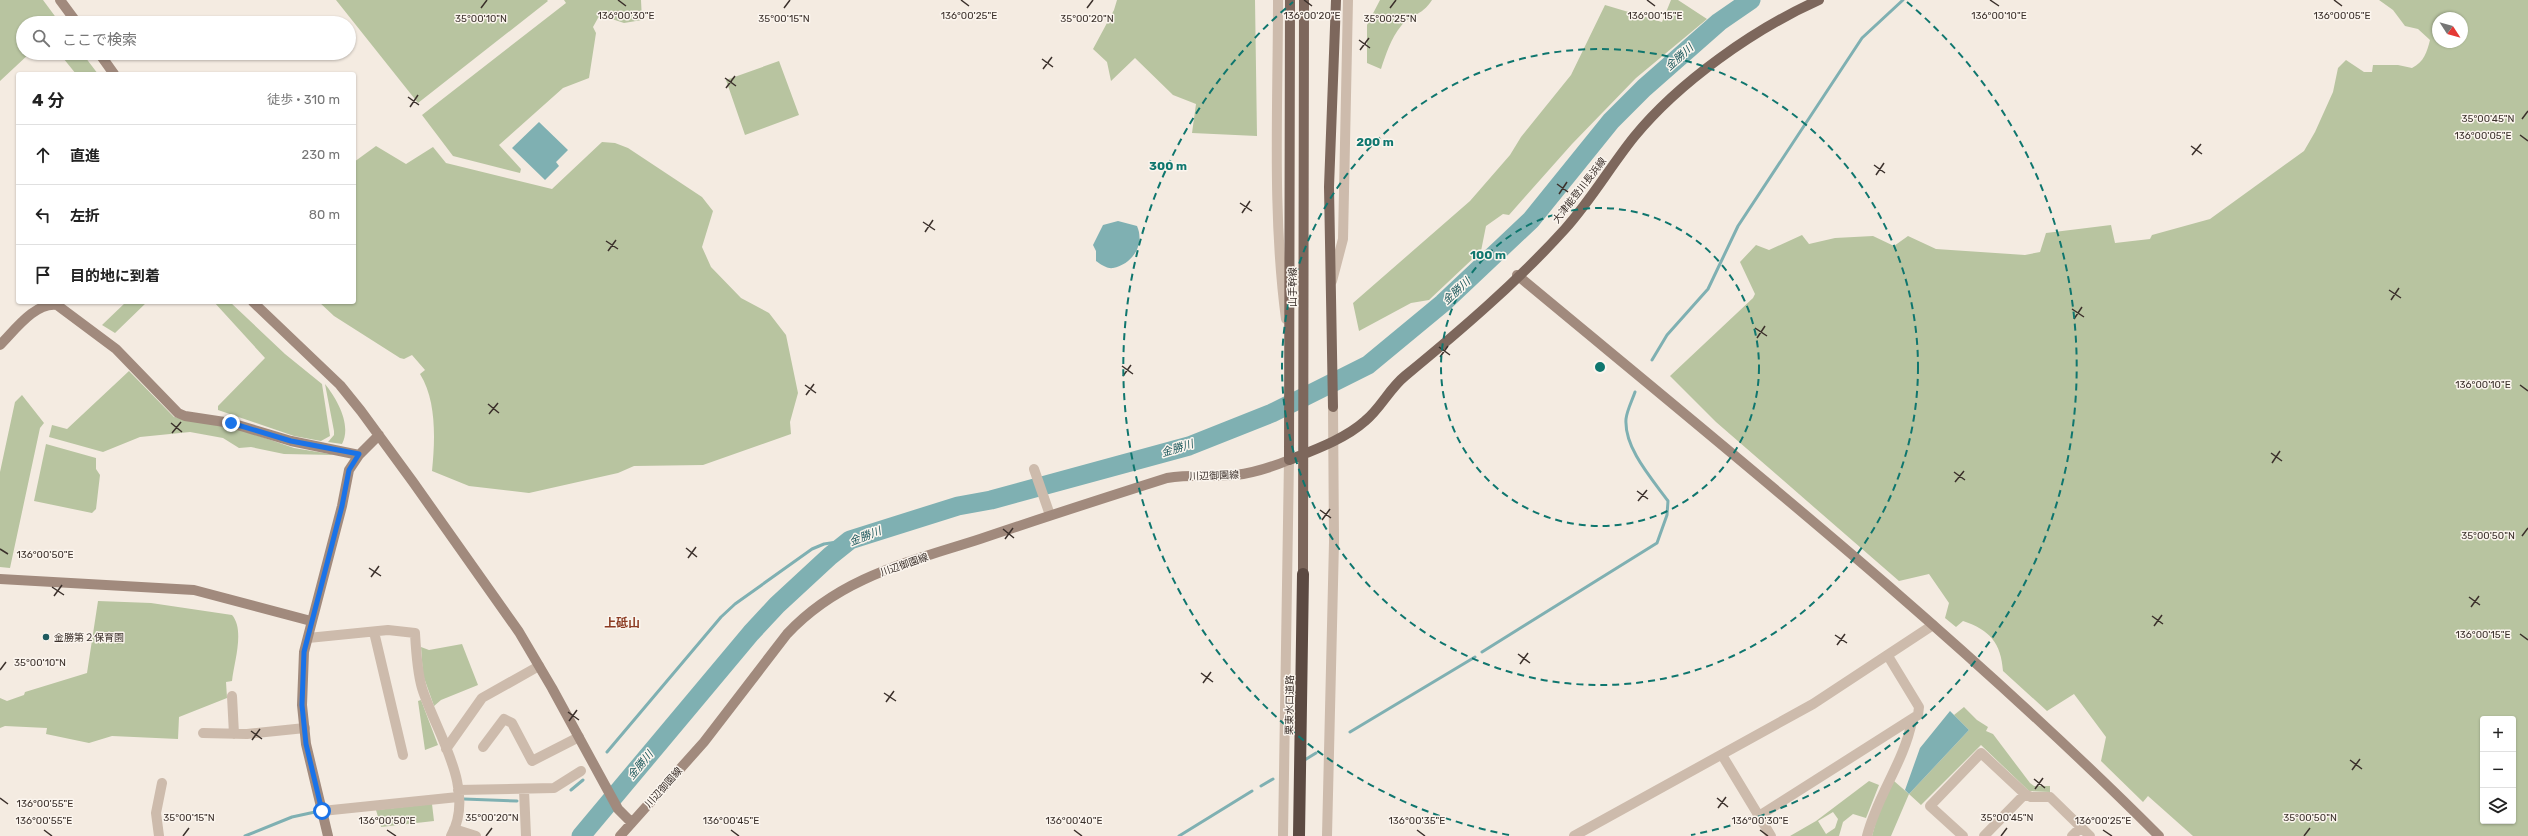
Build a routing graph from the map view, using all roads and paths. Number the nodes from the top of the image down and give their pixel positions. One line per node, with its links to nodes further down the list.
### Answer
1 (60, 0): 8 (street)
2 (1278, 0): 14 (street)
3 (1290, 0): 14 (main road)
4 (1304, 0): 23 (main road, 山手幹線)
5 (1336, 0): 12 (main road)
6 (1348, 0): 12 (street)
7 (1819, 0): 11 (main road, 大津能登川長浜線)
8 (72, 16)
9 (104, 60): 10 (street)
10 (113, 72)
11 (1517, 275): 18 (main road, 大津能登川長浜線); 26 (street)
12 (1331, 286): 16 (main road)
13 (255, 304): 17 (street)
14 (1288, 331): 20 (main road)
15 (0, 344): 19 (street)
16 (1333, 407): 18 (street)
17 (379, 435): 19 (street); 30 (street)
18 (1334, 439): 20 (main road, 大津能登川長浜線); 58 (street)
19 (359, 454): 25 (street)
20 (1289, 460): 22 (street, 川辺御園線); 56 (street)
21 (1034, 469): 22 (street)
22 (1050, 515): 48 (street, 川辺御園線)
23 (1303, 574): 57 (highway, 栗東水口道路)
24 (0, 579): 25 (street)
25 (311, 621): 28 (street)
26 (1933, 625): 29 (street); 66 (street)
27 (374, 632): 28 (street); 38 (street); 39 (street)
28 (308, 638): 33 (street)
29 (1888, 656): 32 (street); 40 (street)
30 (539, 666): 36 (street); 38 (street)
31 (232, 696): 35 (street)
32 (1912, 721): 47 (street); 61 (street)
33 (304, 728): 35 (street); 46 (street)
34 (204, 734): 35 (street)
35 (234, 734)
36 (579, 737): 37 (street); 48 (street)
37 (483, 747)
38 (446, 749): 44 (street)
39 (403, 755)
40 (1722, 755): 47 (street); 59 (street)
41 (581, 771): 43 (street)
42 (162, 783): 51 (street)
43 (524, 790): 44 (street); 54 (street)
44 (458, 793): 46 (street); 50 (street)
45 (2025, 794): 49 (street); 62 (street); 63 (street)
46 (322, 811): 52 (street)
47 (1759, 816): 60 (street)
48 (629, 820): 55 (street, 川辺御園線)
49 (2081, 827): 64 (street); 65 (street)
50 (453, 833): 53 (street)
51 (159, 836)
52 (328, 836)
53 (476, 836)
54 (526, 836)
55 (620, 836)
56 (1283, 836)
57 (1299, 836)
58 (1326, 836)
59 (1574, 836)
60 (1771, 836)
61 (1867, 836)
62 (1963, 836)
63 (1984, 836)
64 (2072, 836)
65 (2090, 836)
66 (2159, 836)

